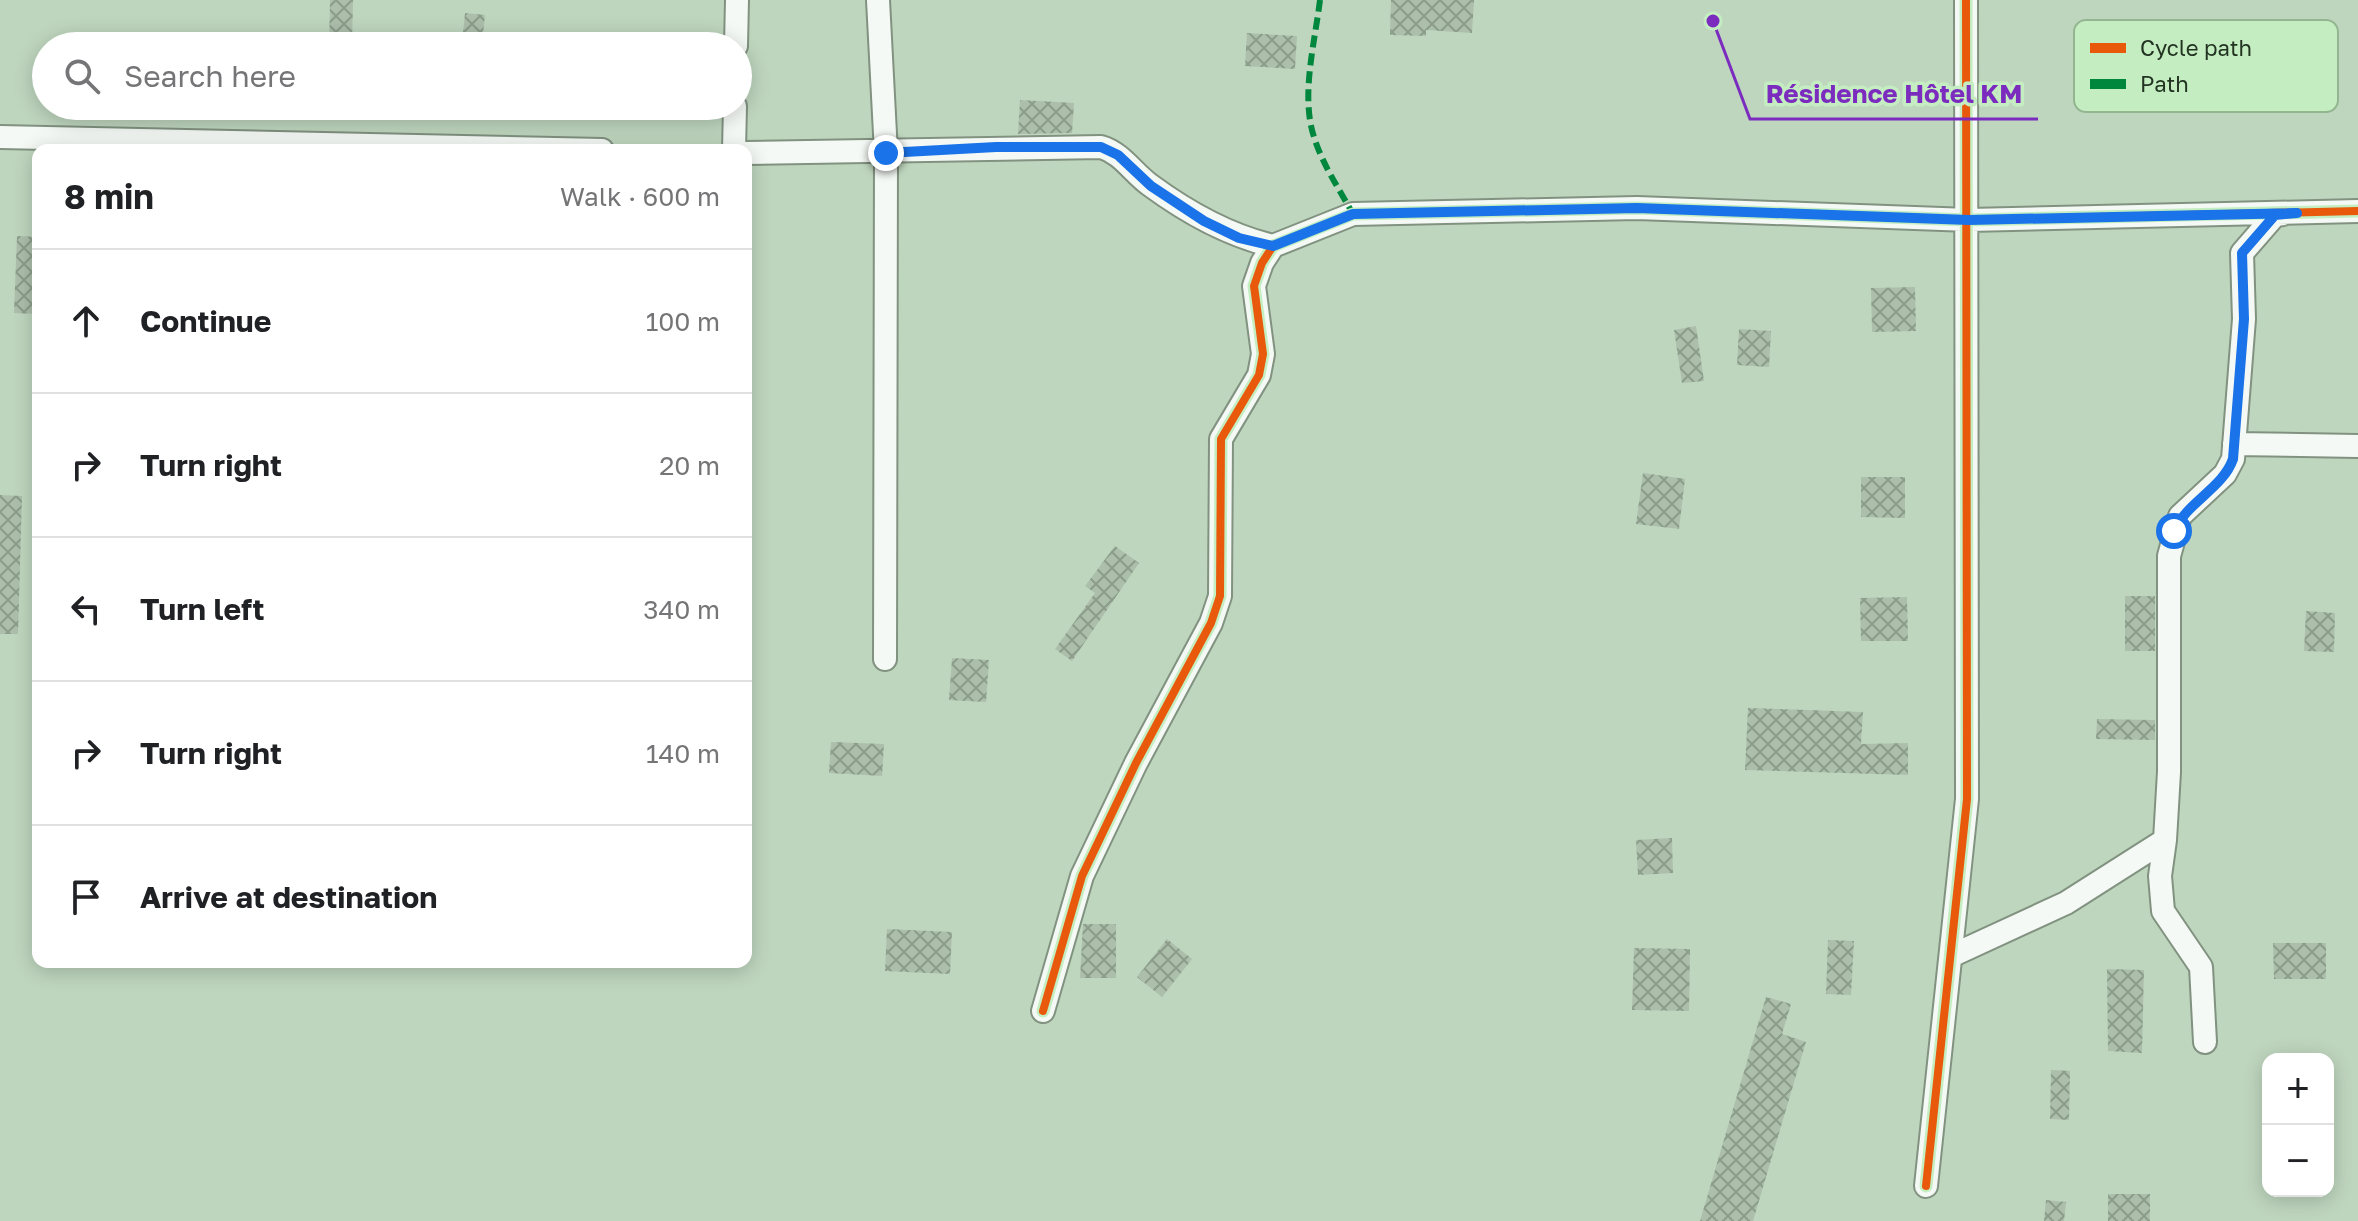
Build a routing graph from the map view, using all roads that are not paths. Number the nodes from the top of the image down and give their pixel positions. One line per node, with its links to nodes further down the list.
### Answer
1 (737, 0): 4 (street)
2 (878, 0): 10 (street)
3 (1966, 0): 13 (street)
4 (736, 32)
5 (735, 120): 8 (street)
6 (0, 137): 7 (street)
7 (324, 144)
8 (734, 144)
9 (752, 153): 10 (street)
10 (886, 153): 14 (street); 17 (street)
11 (2358, 211): 12 (street)
12 (2297, 213): 13 (street); 15 (street)
13 (1969, 220): 14 (street); 19 (street)
14 (1273, 246): 20 (street)
15 (2234, 444): 16 (street); 18 (street)
16 (2358, 446)
17 (885, 659)
18 (2165, 840): 19 (street); 21 (street)
19 (1951, 956): 22 (street)
20 (1043, 1011)
21 (2205, 1042)
22 (1926, 1186)

